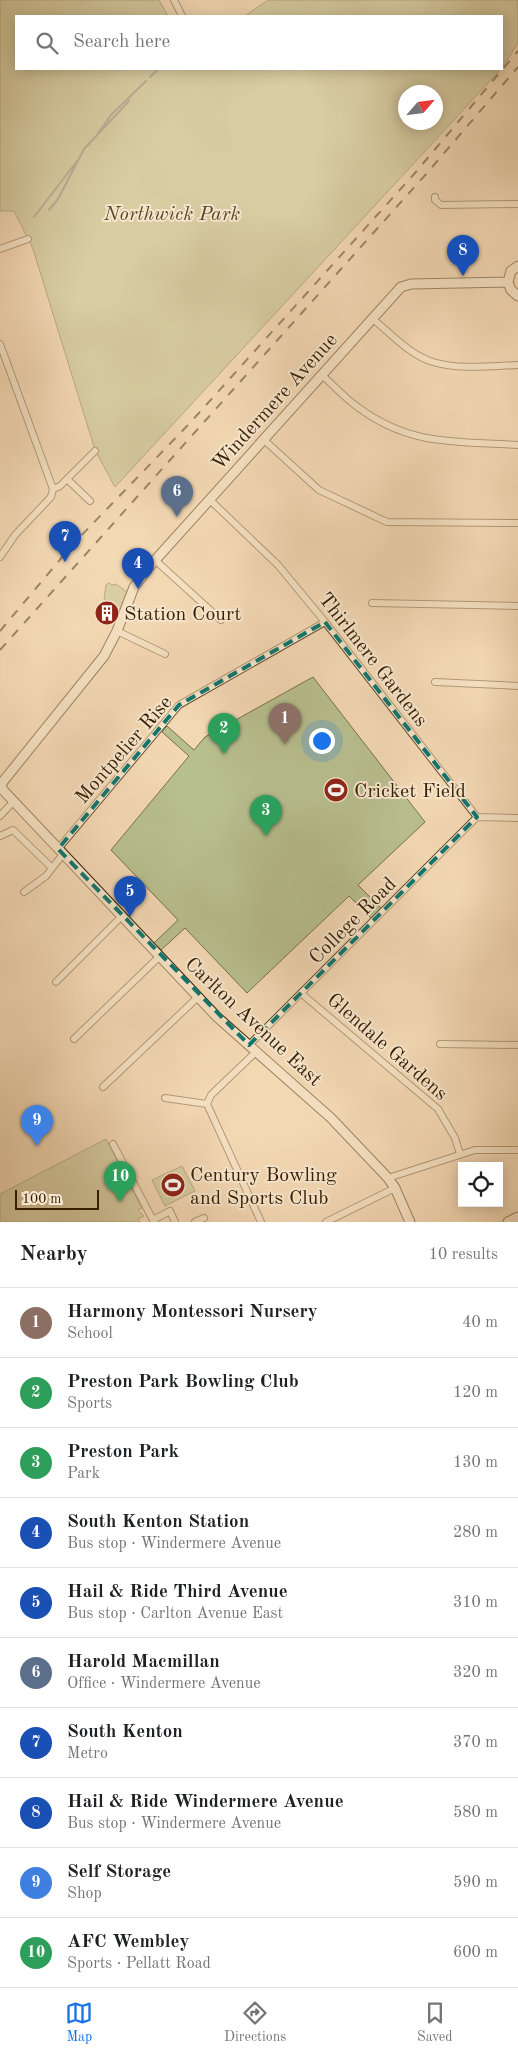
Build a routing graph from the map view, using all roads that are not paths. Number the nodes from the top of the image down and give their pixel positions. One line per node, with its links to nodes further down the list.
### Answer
1 (174, 0): 2 (street)
2 (182, 15)
3 (435, 197): 4 (street)
4 (518, 204)
5 (28, 239): 6 (street)
6 (0, 249)
7 (518, 266): 8 (street)
8 (508, 282): 9 (street); 10 (street, Windermere Avenue)
9 (518, 296)
10 (374, 319): 12 (street); 13 (street, Windermere Avenue)
11 (0, 344): 18 (street)
12 (518, 365)
13 (322, 375): 14 (street, Windermere Avenue); 15 (street)
14 (263, 439): 19 (street, Windermere Avenue); 21 (street)
15 (518, 445)
16 (95, 451): 17 (street)
17 (67, 479): 18 (street); 20 (street)
18 (53, 489): 22 (street)
19 (209, 499): 23 (street, Windermere Avenue); 27 (street, Thirlmere Gardens)
20 (90, 501)
21 (518, 523)
22 (0, 557)
23 (155, 560): 26 (street); 28 (street, Windermere Avenue)
24 (372, 603): 25 (street)
25 (518, 606)
26 (221, 620)
27 (325, 622): 35 (street, Thirlmere Gardens); 38 (street, Montpelier Rise)
28 (117, 631): 29 (street); 32 (street, Windermere Avenue)
29 (165, 654)
30 (435, 682): 31 (street)
31 (518, 686)
32 (1, 788): 33 (street, Carlton Avenue East)
33 (13, 802): 34 (street); 38 (street, Carlton Avenue East)
34 (0, 816)
35 (477, 817): 36 (street); 44 (street, College Road)
36 (518, 818)
37 (0, 836): 39 (street)
38 (60, 851): 39 (street, Montpelier Rise); 41 (street, Carlton Avenue East)
39 (51, 867): 40 (street, Montpelier Rise)
40 (24, 892)
41 (122, 916): 42 (street, Carlton Avenue East); 43 (street)
42 (160, 956): 45 (street, Carlton Avenue East); 46 (street)
43 (56, 982)
44 (302, 994): 48 (street, College Road); 56 (street, Glendale Gardens)
45 (198, 997): 48 (street, Carlton Avenue East); 51 (street)
46 (74, 1039)
47 (440, 1044): 49 (street)
48 (249, 1045): 50 (street, Carlton Avenue East)
49 (518, 1046)
50 (257, 1052): 53 (street); 57 (street, Carlton Avenue East)
51 (103, 1087)
52 (165, 1098): 53 (street)
53 (207, 1104): 64 (street)
54 (113, 1144): 61 (street)
55 (518, 1150): 56 (street)
56 (460, 1154): 57 (street)
57 (388, 1178): 58 (street, Carlton Avenue East)
58 (395, 1188): 65 (street); 66 (street, Carlton Avenue East)
59 (518, 1217): 67 (street)
60 (204, 1218): 63 (street)
61 (153, 1221): 62 (street)
62 (175, 1222)
63 (195, 1222)
64 (261, 1222)
65 (326, 1222)
66 (410, 1222)
67 (508, 1222)

